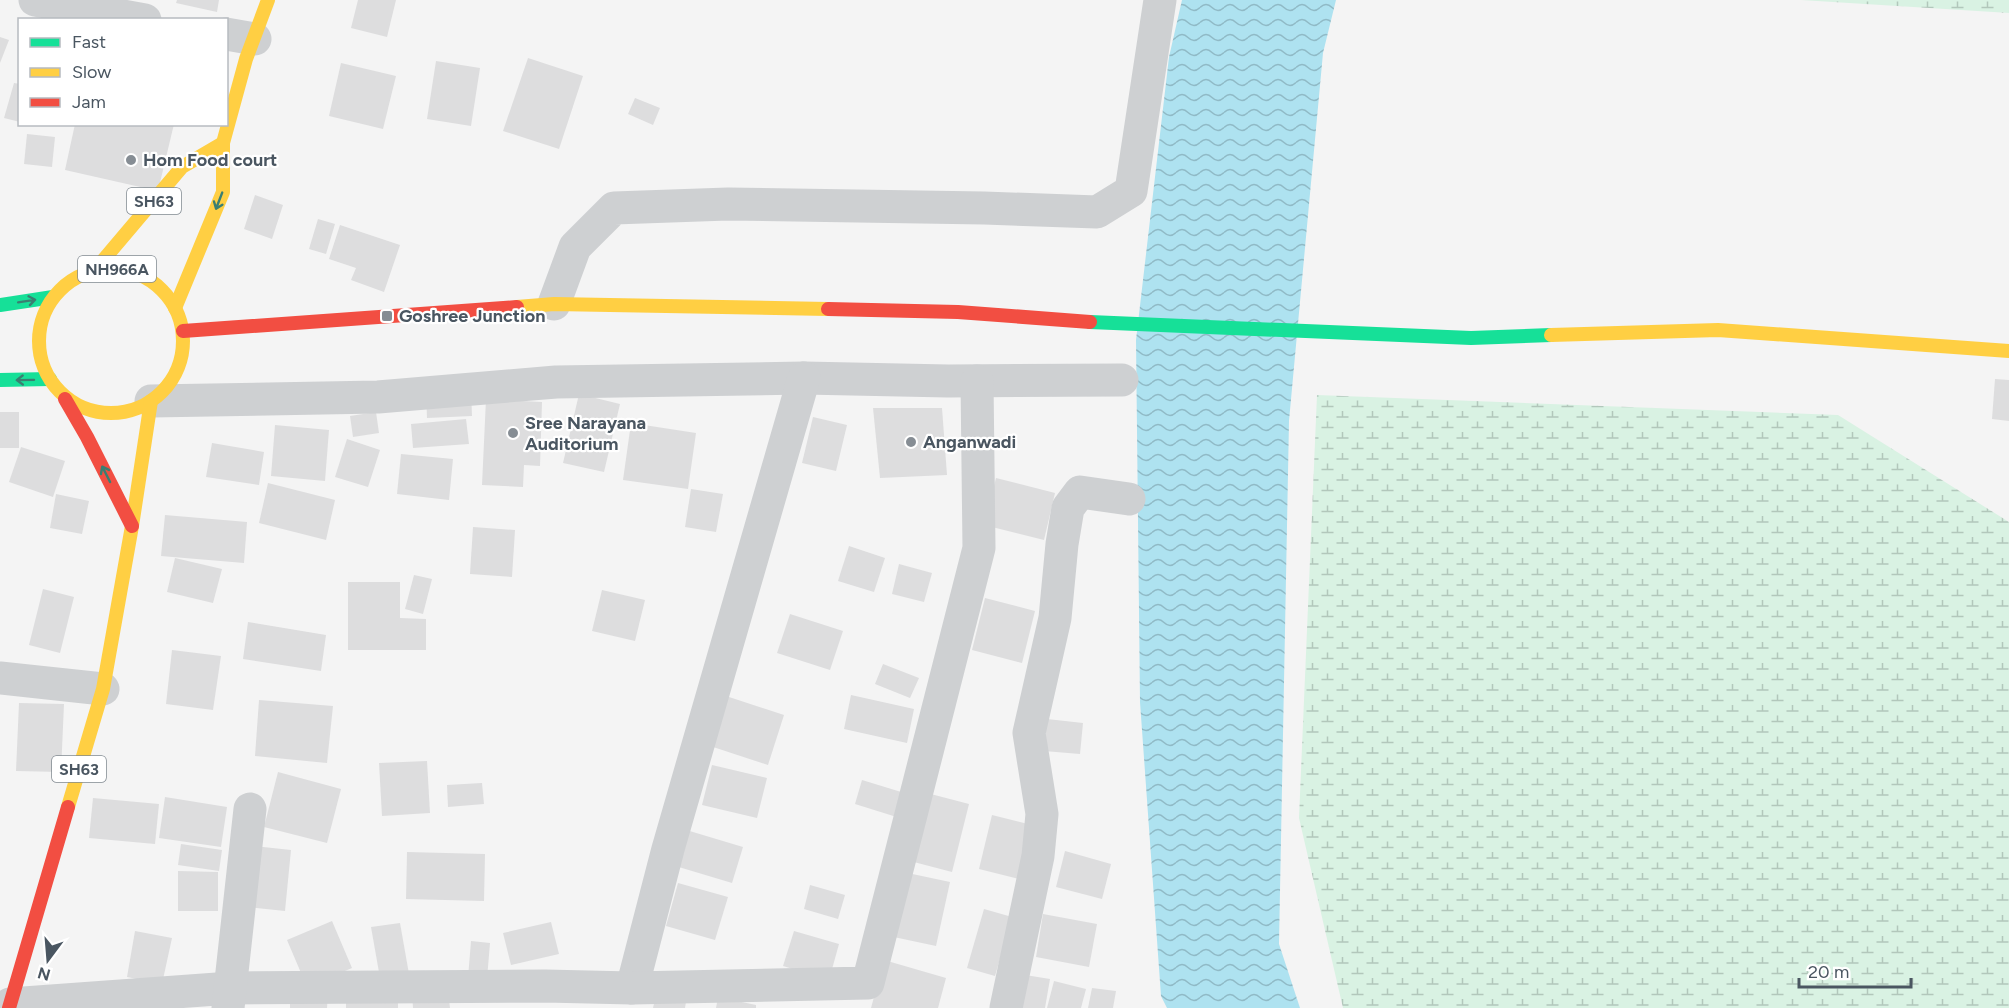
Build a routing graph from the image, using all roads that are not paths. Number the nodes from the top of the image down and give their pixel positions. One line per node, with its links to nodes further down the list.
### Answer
1 (35, 0): 4 (street)
2 (268, 0): 5 (main road)
3 (1160, 0): 11 (street)
4 (134, 18)
5 (241, 36): 6 (main road)
6 (228, 125)
7 (228, 126): 8 (main road)
8 (223, 143): 9 (main road, SH63); 13 (main road, one-way to 13)
9 (94, 271): 10 (main road, NH966A); 13 (main road, NH966A)
10 (53, 297): 12 (main road, NH966A, one-way to 10); 18 (main road, NH966A)
11 (554, 304): 14 (main road); 15 (main road)
12 (0, 305)
13 (175, 308): 14 (main road, NH966A)
14 (183, 331): 22 (main road, NH966A)
15 (2009, 351)
16 (804, 378): 20 (street); 22 (street); 28 (street)
17 (0, 380): 18 (main road, one-way to 17)
18 (50, 380): 21 (main road, NH966A)
19 (1122, 380): 20 (street)
20 (977, 381): 29 (street)
21 (65, 399): 22 (main road, NH966A); 24 (main road, one-way to 21)
22 (151, 401): 24 (main road, SH63)
23 (1129, 499): 32 (street)
24 (132, 526): 26 (main road, SH63)
25 (0, 678): 26 (street)
26 (103, 688): 31 (main road, SH63)
27 (250, 809): 30 (street)
28 (632, 988): 29 (street); 30 (street)
29 (864, 995)
30 (230, 998): 31 (street)
31 (9, 1006)
32 (1006, 1008)

